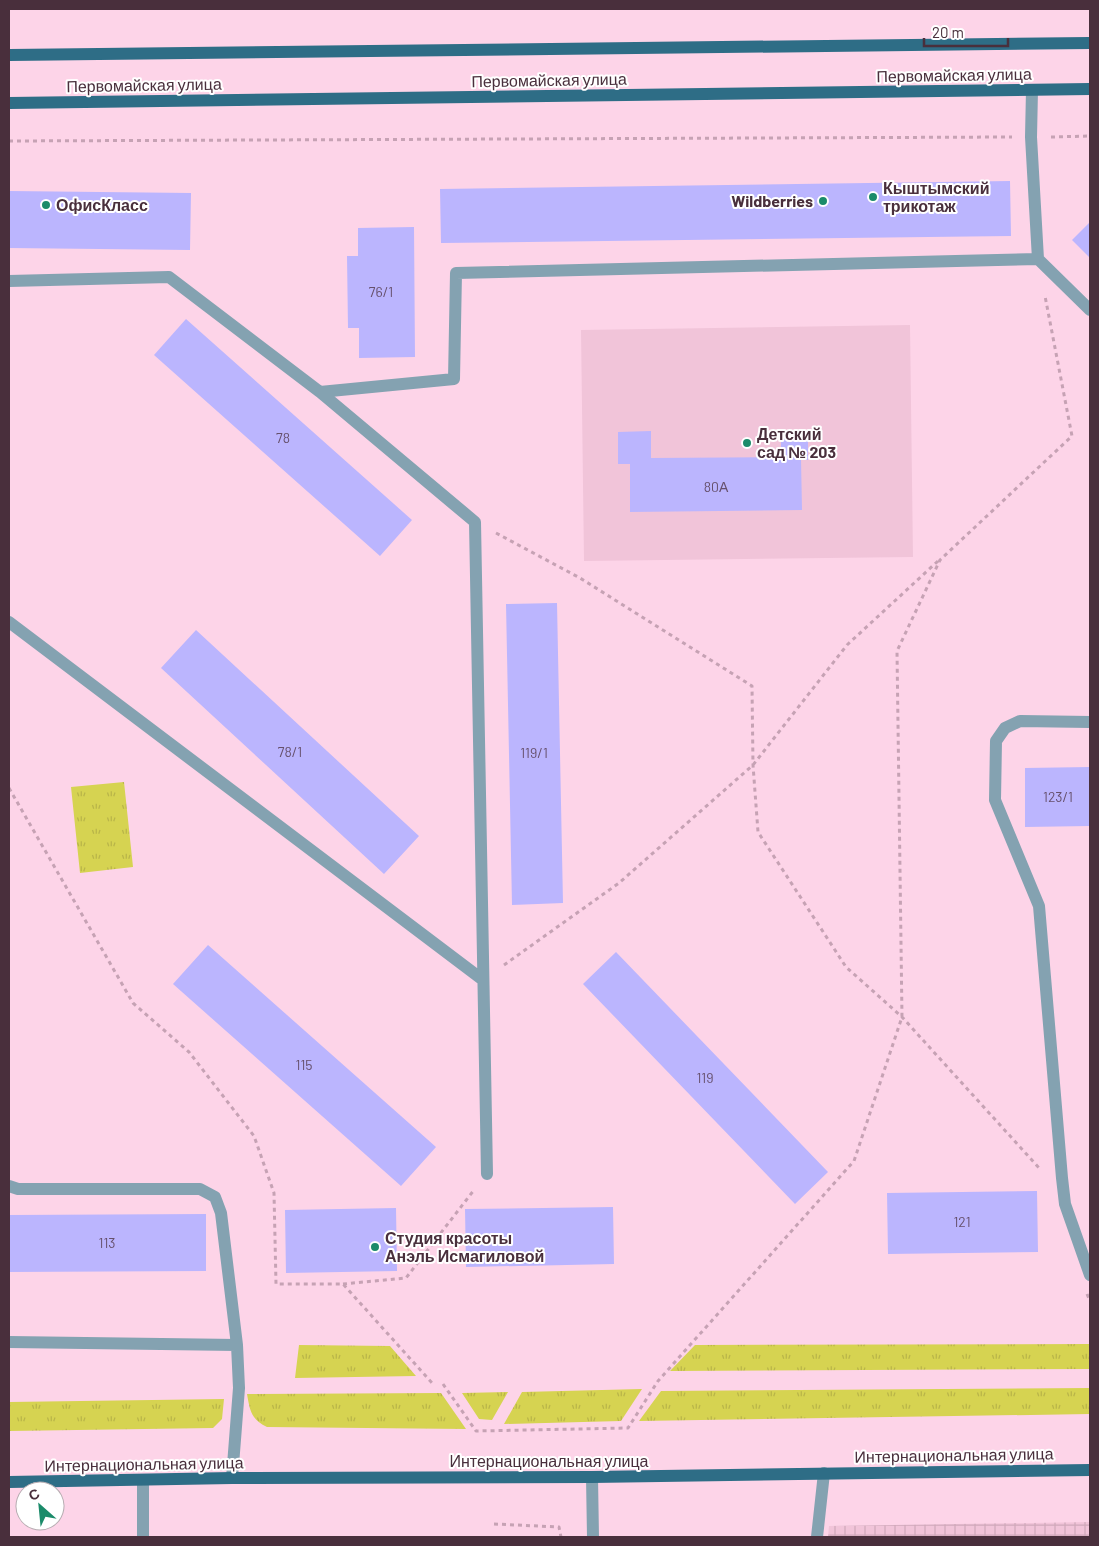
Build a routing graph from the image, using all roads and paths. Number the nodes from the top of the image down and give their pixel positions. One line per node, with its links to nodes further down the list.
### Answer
1 (1090, 43): 2 (main road, Первомайская улица)
2 (9, 55)
3 (1090, 89): 4 (main road, Первомайская улица)
4 (1032, 90): 5 (main road, Первомайская улица); 7 (lane)
5 (9, 103)
6 (1090, 136): 7 (path)
7 (1031, 137): 8 (path); 9 (lane)
8 (9, 141)
9 (1038, 258): 11 (lane); 12 (lane); 14 (path)
10 (9, 281): 12 (lane)
11 (1090, 310)
12 (320, 392): 13 (lane)
13 (475, 522): 17 (path); 19 (lane)
14 (940, 560): 17 (path); 20 (path)
15 (9, 622): 19 (lane)
16 (1090, 722): 24 (lane)
17 (753, 765): 19 (path); 20 (path)
18 (9, 788): 25 (path)
19 (484, 980): 22 (lane)
20 (902, 1017): 21 (path); 31 (path)
21 (1042, 1173)
22 (487, 1174): 25 (path)
23 (9, 1186): 29 (lane)
24 (1090, 1275)
25 (342, 1284): 30 (path)
26 (1086, 1292): 27 (path)
27 (1090, 1301)
28 (9, 1342): 29 (lane)
29 (237, 1345): 34 (lane)
30 (433, 1384)
31 (443, 1384)
32 (1090, 1470): 33 (main road, Интернациональная улица)
33 (824, 1473): 35 (main road, Интернациональная улица); 42 (lane)
34 (232, 1478): 35 (main road, Интернациональная улица); 36 (main road, Интернациональная улица)
35 (592, 1478): 41 (lane)
36 (143, 1480): 37 (main road, Интернациональная улица); 39 (lane)
37 (9, 1482)
38 (494, 1524): 40 (path)
39 (142, 1537)
40 (561, 1537)
41 (593, 1537)
42 (817, 1537)

